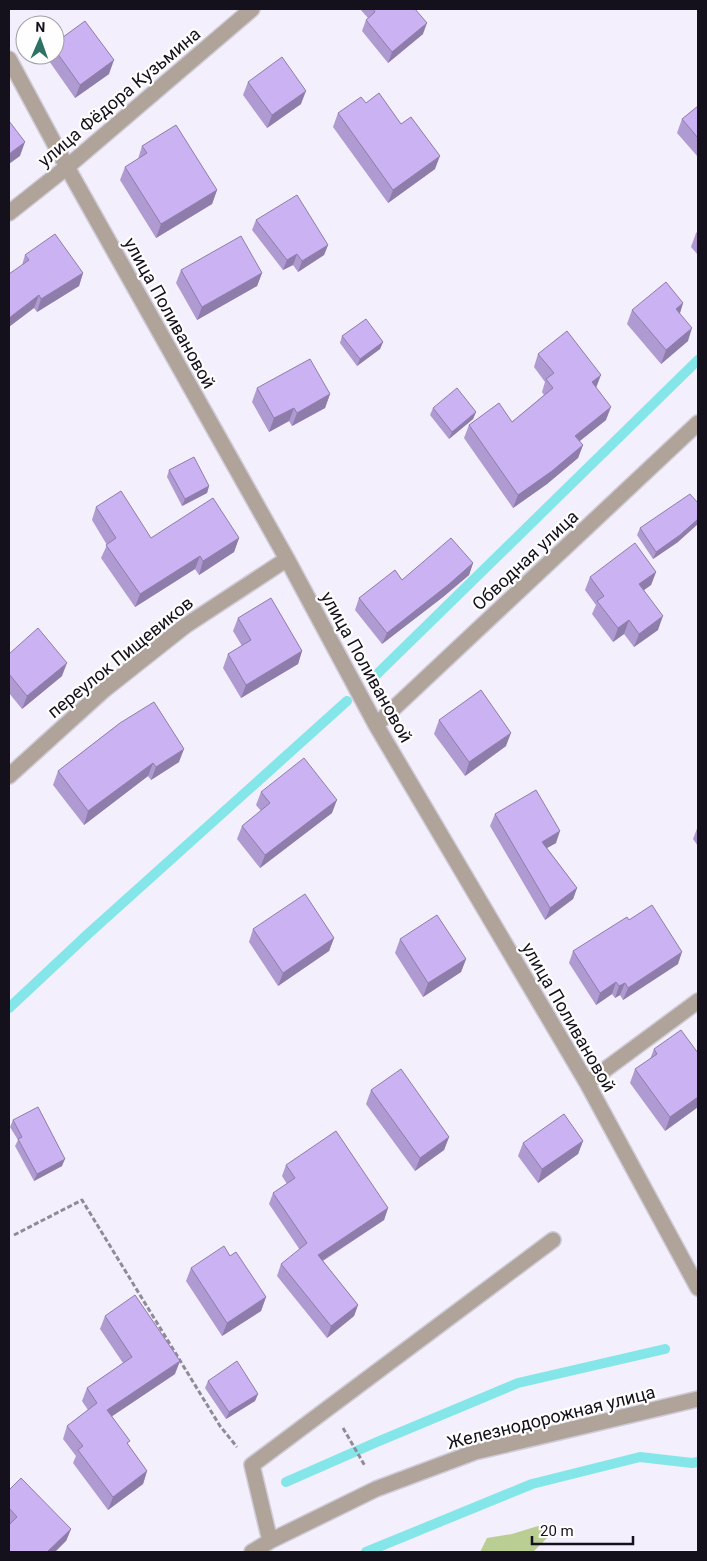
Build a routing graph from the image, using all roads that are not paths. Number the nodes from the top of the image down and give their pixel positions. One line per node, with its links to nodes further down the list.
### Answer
1 (252, 9): 3 (street, улица Фёдора Кузьмина)
2 (9, 59): 3 (street, улица Поливановой)
3 (67, 167): 4 (street, улица Фёдора Кузьмина); 6 (street, улица Поливановой)
4 (9, 213)
5 (698, 423): 7 (street, Обводная улица)
6 (286, 559): 7 (street, улица Поливановой); 8 (street, переулок Пищевиков)
7 (376, 725): 10 (street, улица Поливановой)
8 (9, 776)
9 (698, 1001): 10 (street)
10 (587, 1083): 12 (street, улица Поливановой)
11 (553, 1240): 14 (street)
12 (698, 1288)
13 (698, 1399): 14 (street, Железнодорожная улица)
14 (270, 1541): 15 (street, Железнодорожная улица)
15 (252, 1552)

